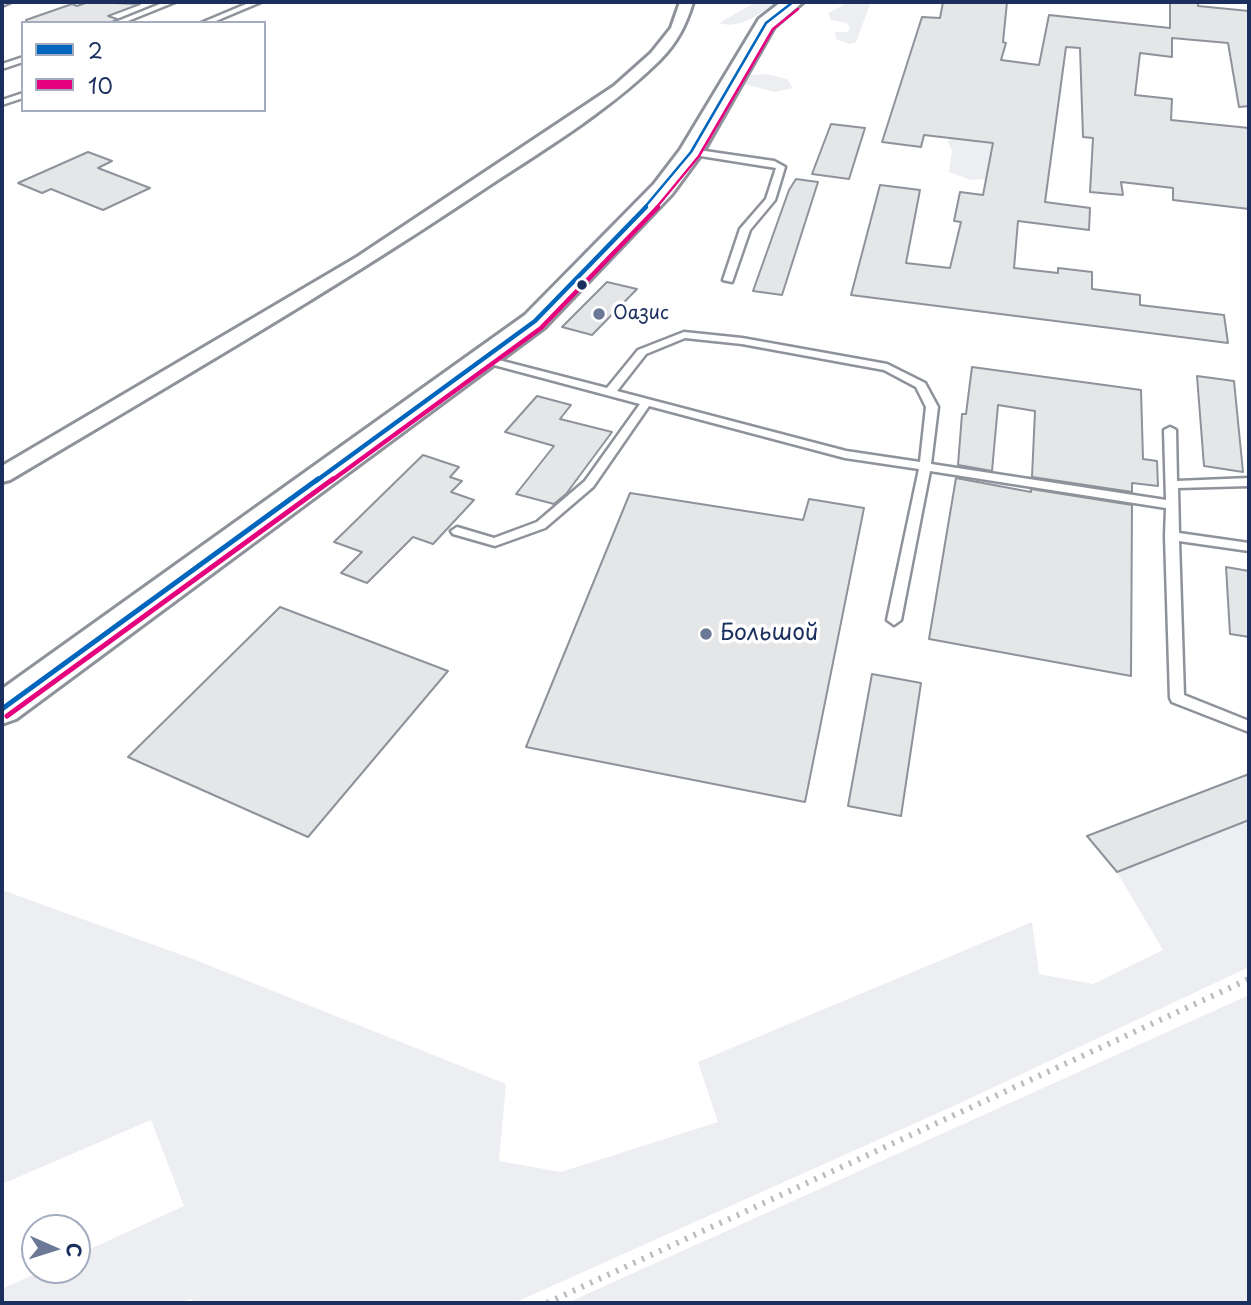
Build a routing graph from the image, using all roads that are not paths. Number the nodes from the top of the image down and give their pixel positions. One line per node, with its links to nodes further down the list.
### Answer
1 (7, 2): 6 (lane)
2 (171, 2): 7 (lane)
3 (257, 2): 8 (lane)
4 (686, 2): 20 (street)
5 (793, 2): 13 (street)
6 (2, 4)
7 (121, 21)
8 (209, 21)
9 (21, 60): 10 (lane)
10 (2, 67)
11 (21, 96): 12 (lane)
12 (2, 103)
13 (691, 152): 14 (lane); 15 (street)
14 (728, 280)
15 (483, 359): 16 (lane); 28 (street)
16 (610, 392): 17 (lane); 19 (lane)
17 (647, 401): 19 (lane); 24 (lane)
18 (1170, 430): 22 (lane)
19 (925, 467): 23 (lane); 27 (lane)
20 (2, 475)
21 (1249, 482): 22 (lane)
22 (1170, 485): 23 (lane)
23 (1170, 505): 25 (lane)
24 (457, 531)
25 (1171, 536): 26 (lane); 29 (lane)
26 (1249, 547)
27 (894, 620)
28 (2, 709)
29 (1249, 727)

